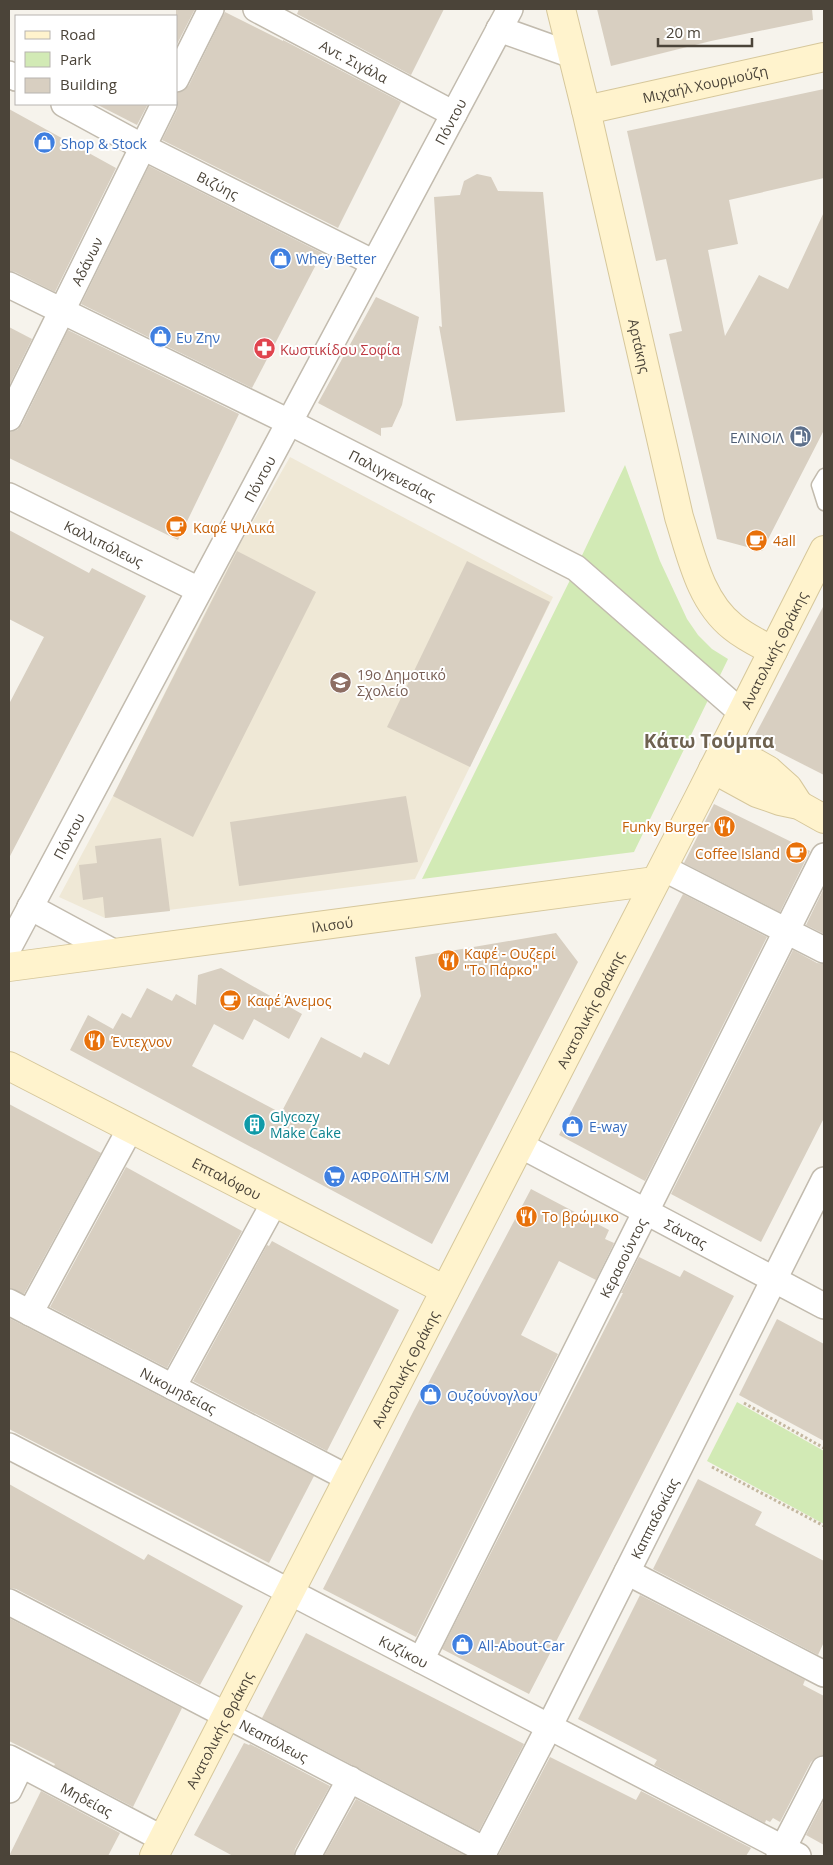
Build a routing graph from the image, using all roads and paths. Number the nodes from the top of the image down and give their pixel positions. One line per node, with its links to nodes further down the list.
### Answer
1 (211, 9): 7 (street)
2 (256, 9): 11 (street, Αντ. Σιγάλα)
3 (561, 9): 5 (street, Αρτάκης)
4 (504, 19): 5 (street); 11 (street, Πόντου)
5 (572, 55): 10 (street, Αρτάκης)
6 (824, 57): 10 (street, Μιχαήλ Χουρμούζη)
7 (178, 75)
8 (66, 105): 12 (street, Βιζύης)
9 (164, 105): 12 (street, Αδάνων)
10 (586, 110): 23 (street, Αρτάκης)
11 (454, 114): 13 (street, Πόντου)
12 (143, 147): 13 (street, Βιζύης); 15 (street, Αδάνων)
13 (374, 264): 17 (street, Πόντου)
14 (9, 286): 15 (street, Παλιγγενεσίας)
15 (61, 312): 16 (street, Αδάνων); 17 (street, Παλιγγενεσίας)
16 (9, 418)
17 (289, 422): 22 (street, Πόντου); 24 (street, Παλιγγενεσίας)
18 (824, 475): 20 (lane)
19 (9, 496): 22 (street, Καλλιπόλεως)
20 (824, 504)
21 (824, 550): 23 (street, Ανατολικής Θράκης)
22 (199, 590): 31 (street, Πόντου)
23 (773, 652): 24 (street, Ανατολικής Θράκης)
24 (742, 713): 25 (street, Ανατολικής Θράκης)
25 (725, 746): 26 (street, Ανατολικής Θράκης); 27 (street)
26 (713, 770): 27 (street); 30 (street, Ανατολικής Θράκης)
27 (799, 805): 28 (street)
28 (824, 818)
29 (824, 856): 32 (street, Κερασούντος)
30 (659, 874): 32 (street); 35 (street, Ιλισού); 39 (street, Ανατολικής Θράκης)
31 (30, 906): 33 (street, Πόντου); 35 (street)
32 (787, 931): 34 (street); 42 (street, Κερασούντος)
33 (9, 947)
34 (824, 950)
35 (114, 953): 36 (street, Ιλισού)
36 (9, 967)
37 (9, 1066): 38 (street, Επταλόφου)
38 (130, 1129): 41 (street, Επταλόφου); 46 (street)
39 (520, 1145): 42 (street, Σάντας); 44 (street, Ανατολικής Θράκης)
40 (824, 1180): 43 (street, Καππαδοκίας)
41 (274, 1203): 44 (street, Επταλόφου); 47 (street)
42 (646, 1211): 43 (street, Σάντας); 57 (street, Κερασούντος)
43 (774, 1279): 45 (street, Σάντας); 48 (street, Καππαδοκίας)
44 (445, 1290): 52 (street, Ανατολικής Θράκης)
45 (824, 1306)
46 (19, 1308): 47 (street, Νικομηδείας)
47 (173, 1387): 52 (street, Νικομηδείας)
48 (719, 1389): 50 (path); 51 (street, Καππαδοκίας)
49 (9, 1446): 55 (street, Κυζίκου)
50 (824, 1448)
51 (687, 1453): 53 (path); 54 (street, Καππαδοκίας)
52 (348, 1478): 55 (street, Ανατολικής Θράκης)
53 (824, 1526)
54 (627, 1572): 58 (street); 60 (street, Καππαδοκίας)
55 (290, 1592): 57 (street, Κυζίκου); 59 (street, Ανατολικής Θράκης)
56 (9, 1602): 59 (street, Νεαπόλεως)
57 (421, 1660): 60 (street, Κυζίκου)
58 (824, 1674)
59 (226, 1715): 63 (street, Νεαπόλεως); 65 (street, Ανατολικής Θράκης)
60 (549, 1727): 66 (street, Καππαδοκίας); 67 (street, Κυζίκου)
61 (15, 1762): 64 (street); 65 (street, Μηδείας)
62 (824, 1769): 67 (street)
63 (350, 1779): 66 (street, Νεαπόλεως); 68 (street)
64 (9, 1790)
65 (158, 1847)
66 (484, 1853)
67 (787, 1854)
68 (308, 1856)

